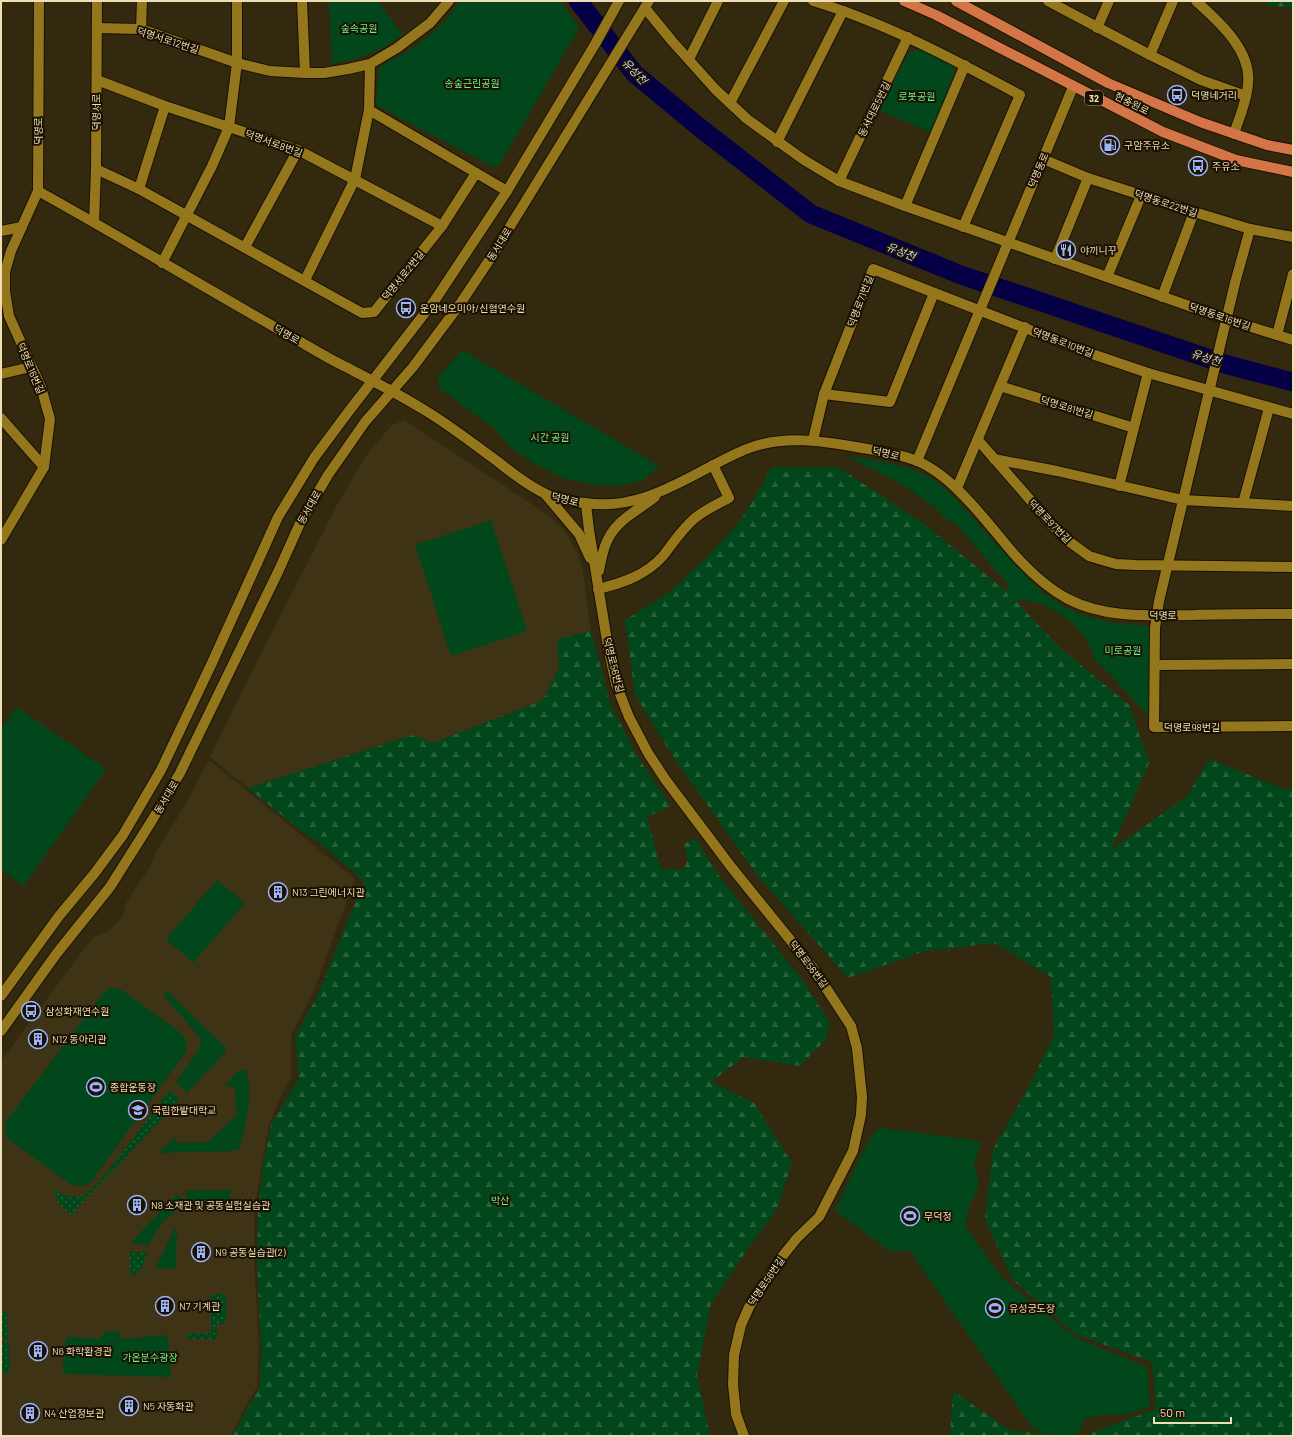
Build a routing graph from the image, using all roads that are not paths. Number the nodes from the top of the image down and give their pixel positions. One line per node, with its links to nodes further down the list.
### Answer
1 (39, 1): 49 (street, 덕명로)
2 (97, 1): 19 (street, 덕명서로)
3 (142, 1): 21 (street)
4 (237, 1): 25 (street)
5 (302, 1): 28 (street)
6 (449, 1): 26 (street, 덕명서로12번길)
7 (619, 1): 48 (street, 동서대로)
8 (718, 1): 24 (street)
9 (784, 1): 32 (street)
10 (814, 1): 18 (street)
11 (904, 1): 30 (main road, 현충원로 / 32)
12 (956, 1): 36 (main road, 현충원로 / 32)
13 (1048, 1): 20 (street)
14 (1109, 1): 20 (street)
15 (1173, 1): 23 (street)
16 (1196, 1): 31 (street)
17 (646, 7): 24 (street); 81 (street, 동서대로)
18 (843, 11): 22 (street); 37 (street)
19 (97, 28): 21 (street, 덕명서로12번길); 29 (street, 덕명서로)
20 (1097, 28): 23 (street)
21 (141, 29): 25 (street, 덕명서로12번길)
22 (908, 37): 27 (street); 46 (street, 동서대로5번길)
23 (1150, 55): 31 (street)
24 (689, 59): 32 (street)
25 (237, 63): 28 (street, 덕명서로12번길); 35 (street)
26 (370, 64): 28 (street, 덕명서로12번길); 34 (street)
27 (965, 65): 51 (street); 57 (street)
28 (305, 73)
29 (97, 80): 33 (street, 덕명서로8번길); 41 (street, 덕명서로)
30 (1073, 87): 40 (street, 덕명동로); 42 (main road, 현충원로 / 32)
31 (1246, 96): 36 (street)
32 (730, 103): 37 (street)
33 (165, 106): 35 (street, 덕명서로8번길); 47 (street)
34 (369, 110): 43 (street); 45 (street)
35 (229, 127): 38 (street, 덕명서로8번길); 53 (street)
36 (1234, 134): 39 (main road, 현충원로 / 32)
37 (777, 142): 46 (street)
38 (298, 150): 45 (street, 덕명서로8번길); 62 (street)
39 (1293, 150)
40 (1043, 159): 44 (street, 덕명동로22번길); 61 (street, 덕명동로)
41 (96, 169): 47 (street, 덕명서로2번길); 54 (street, 덕명서로)
42 (1293, 172)
43 (476, 173): 48 (street); 55 (street, 덕명서로2번길)
44 (1088, 178): 50 (street, 덕명동로22번길); 63 (street)
45 (354, 179): 55 (street, 덕명서로8번길); 67 (street)
46 (839, 181): 51 (street)
47 (139, 189): 53 (street, 덕명서로2번길)
48 (507, 191): 78 (street, 동서대로)
49 (38, 192): 54 (street, 덕명로); 56 (street, 덕명로16번길)
50 (1141, 196): 52 (street, 덕명동로22번길); 66 (street)
51 (905, 206): 57 (street)
52 (1194, 212): 58 (street, 덕명동로22번길); 69 (street)
53 (187, 216): 62 (street, 덕명서로2번길); 64 (street)
54 (94, 222): 64 (street, 덕명로)
55 (442, 226): 67 (street, 덕명서로2번길)
56 (22, 227): 59 (street); 75 (street, 덕명로16번길)
57 (963, 227): 61 (street)
58 (1250, 229): 60 (street, 덕명동로22번길); 71 (street)
59 (1, 231)
60 (1293, 237)
61 (1008, 242): 63 (street, 덕명동로16번길); 70 (street, 덕명동로)
62 (245, 247): 67 (street, 덕명서로2번길)
63 (1055, 259): 66 (street, 덕명동로16번길)
64 (162, 263): 78 (street, 덕명로)
65 (1293, 274): 73 (street)
66 (1107, 278): 69 (street, 덕명동로16번길)
67 (305, 280)
68 (934, 293): 70 (street, 덕명로71번길); 82 (street); 82 (street, 덕명로71번길)
69 (1162, 297): 71 (street, 덕명동로16번길)
70 (981, 307): 72 (street, 덕명동로10번길); 90 (street)
71 (1226, 319): 73 (street, 덕명동로16번길); 80 (street)
72 (1025, 327): 76 (street, 덕명동로10번길); 79 (street)
73 (1278, 335): 74 (street, 덕명동로16번길)
74 (1293, 340)
75 (31, 367): 77 (street); 92 (street, 덕명로16번길)
76 (1148, 373): 80 (street, 덕명동로10번길); 86 (street)
77 (1, 374)
78 (372, 381): 81 (street, 덕명로); 110 (street, 동서대로)
79 (1000, 386): 86 (street, 덕명로81번길); 88 (street)
80 (1210, 387): 83 (street, 덕명동로10번길); 97 (street)
81 (391, 392): 96 (street, 덕명로); 111 (street, 동서대로)
82 (824, 394): 87 (street, 덕명로71번길)
83 (1269, 408): 84 (street, 덕명동로10번길); 99 (street)
84 (1293, 414)
85 (1, 418): 92 (street)
86 (1134, 428): 93 (street)
87 (813, 440): 90 (street, 덕명로); 91 (street, 덕명로)
88 (978, 440): 89 (street, 덕명로97번길); 94 (street)
89 (994, 459): 93 (street); 102 (street, 덕명로97번길)
90 (917, 461): 94 (street, 덕명로)
91 (713, 465): 95 (street, 덕명로); 104 (street)
92 (44, 467): 101 (street, 덕명로16번길)
93 (1119, 486): 97 (street)
94 (956, 488): 106 (street, 덕명로)
95 (660, 492): 98 (street, 덕명로); 104 (street)
96 (546, 494): 98 (street, 덕명로); 104 (street)
97 (1183, 500): 99 (street); 102 (street)
98 (586, 504): 104 (street, 덕명로56번길)
99 (1243, 504): 100 (street)
100 (1293, 506)
101 (1, 540)
102 (1167, 565): 103 (street, 덕명로97번길); 106 (street)
103 (1293, 567)
104 (598, 585): 112 (street, 덕명로56번길)
105 (1293, 614): 106 (street, 덕명로)
106 (1156, 615): 107 (street, 덕명로98번길)
107 (1155, 664): 108 (street); 109 (street, 덕명로98번길)
108 (1293, 664)
109 (1293, 726)
110 (1, 996)
111 (1, 1031)
112 (744, 1436)

